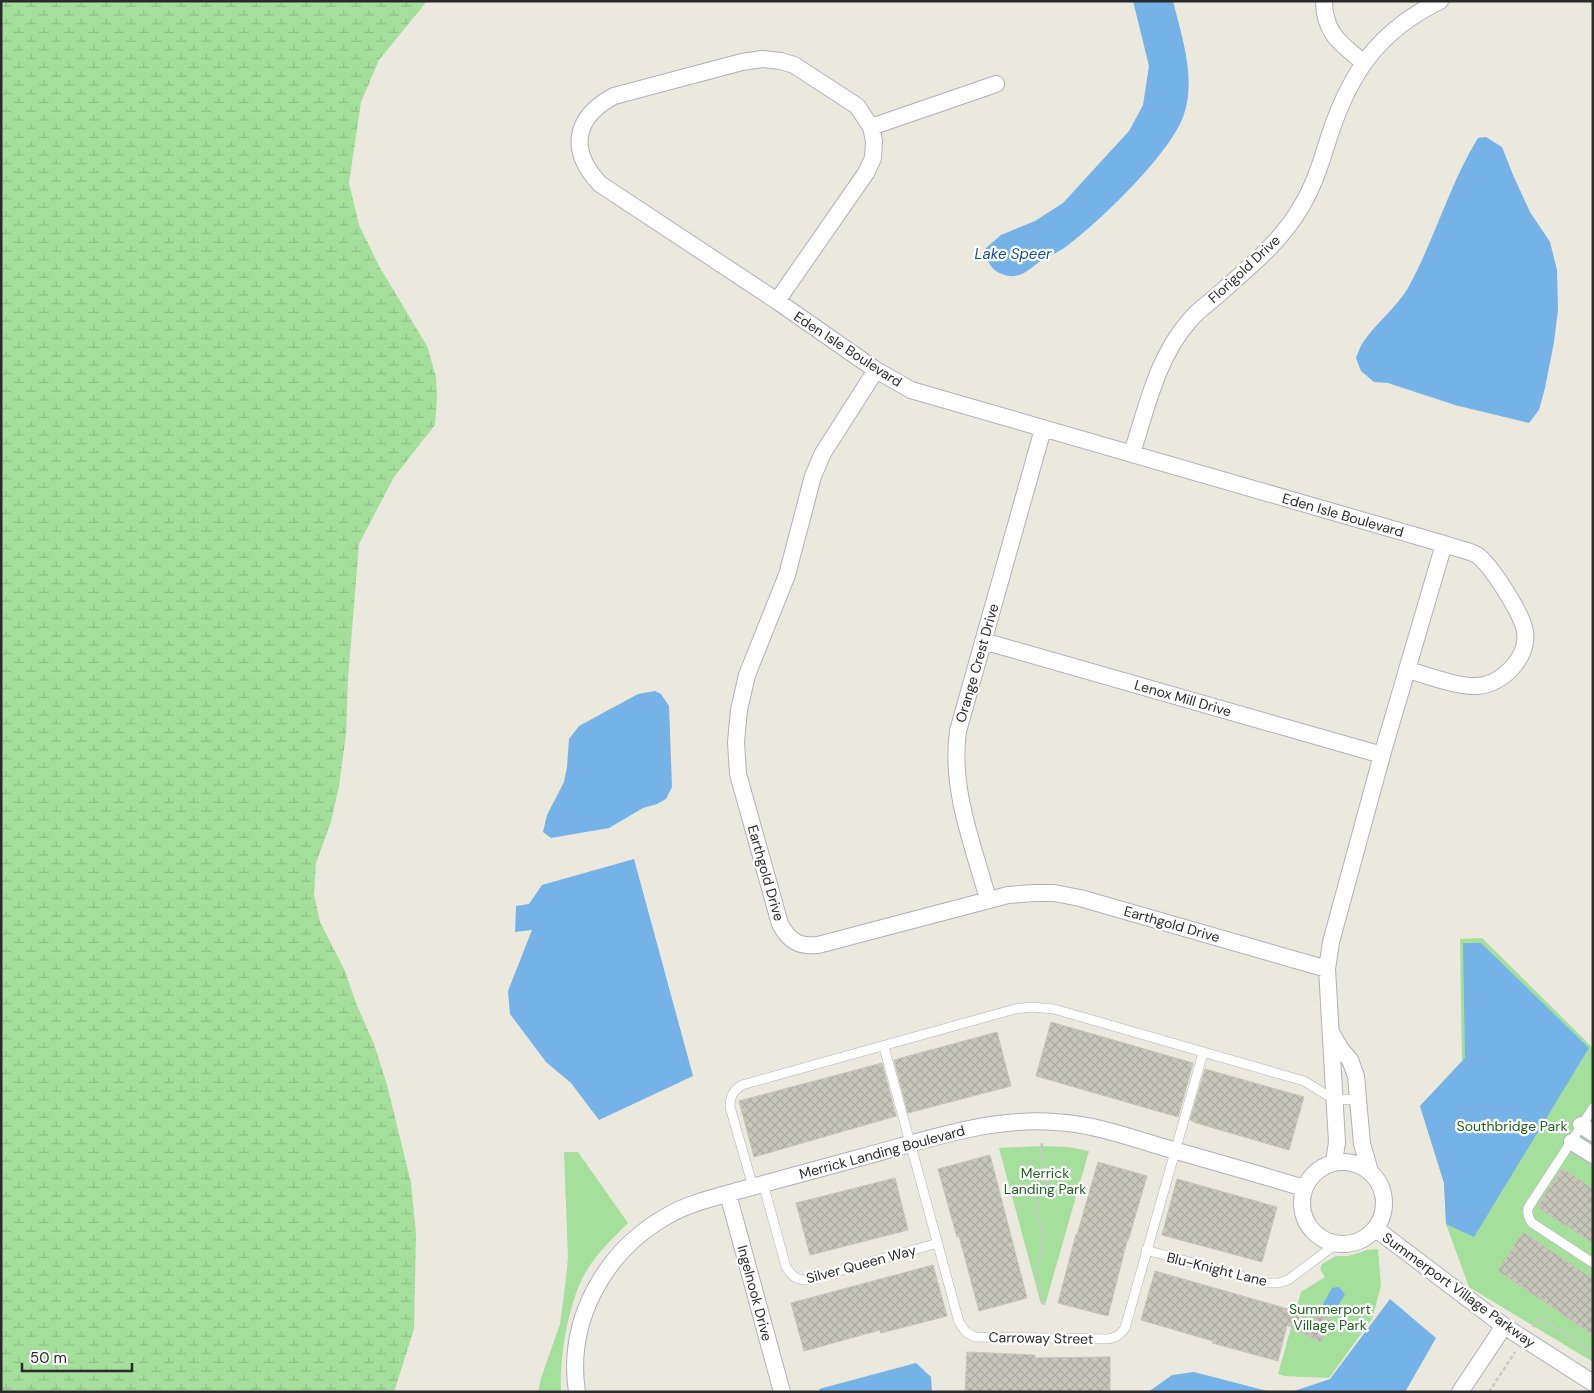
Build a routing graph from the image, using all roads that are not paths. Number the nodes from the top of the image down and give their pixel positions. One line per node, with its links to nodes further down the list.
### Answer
1 (1324, 1): 3 (street)
2 (1439, 1): 3 (street, Florigold Drive)
3 (1363, 62): 9 (street, Florigold Drive)
4 (996, 84): 5 (street)
5 (871, 127): 6 (street, Eden Isle Boulevard); 6 (street, Eden Isle Boulevard)
6 (777, 302): 7 (street, Eden Isle Boulevard)
7 (876, 370): 8 (street, Eden Isle Boulevard); 14 (street, Earthgold Drive)
8 (1043, 429): 9 (street, Eden Isle Boulevard); 11 (street, Orange Crest Drive)
9 (1132, 454): 10 (street, Eden Isle Boulevard)
10 (1444, 544): 12 (street); 12 (street, Eden Isle Boulevard)
11 (983, 641): 13 (street, Lenox Mill Drive); 14 (street, Orange Crest Drive)
12 (1407, 670): 13 (street)
13 (1382, 755): 15 (street)
14 (988, 899): 15 (street, Earthgold Drive)
15 (1327, 969): 16 (street)
16 (1331, 1032): 19 (street); 20 (street)
17 (884, 1046): 18 (lane); 24 (lane, Carroway Street); 29 (lane)
18 (1204, 1053): 20 (lane); 25 (lane, Carroway Street)
19 (1359, 1099): 20 (lane); 28 (street)
20 (1335, 1100): 27 (street)
21 (1593, 1108): 22 (lane)
22 (1587, 1129): 23 (lane)
23 (1572, 1142): 26 (street); 36 (lane)
24 (911, 1144): 25 (street, Merrick Landing Boulevard); 29 (street, Merrick Landing Boulevard); 33 (lane, Carroway Street)
25 (1175, 1150): 30 (street, Merrick Landing Boulevard); 35 (lane, Carroway Street)
26 (1593, 1155)
27 (1334, 1162): 28 (street); 30 (street)
28 (1370, 1171): 32 (street)
29 (758, 1185): 31 (street, Merrick Landing Boulevard); 33 (lane, Silver Queen Way)
30 (1304, 1188): 34 (street)
31 (728, 1194): 39 (street, Merrick Landing Boulevard); 40 (street, Ingelnook Drive)
32 (1376, 1229): 34 (street); 37 (street, Summerport Village Parkway)
33 (938, 1243): 35 (lane, Carroway Street)
34 (1336, 1244): 35 (lane, Blu-Knight Lane)
35 (1146, 1250)
36 (1593, 1263)
37 (1504, 1326): 38 (street, Summerport Village Parkway); 41 (street)
38 (1593, 1384)
39 (577, 1392)
40 (782, 1392)
41 (1460, 1392)

